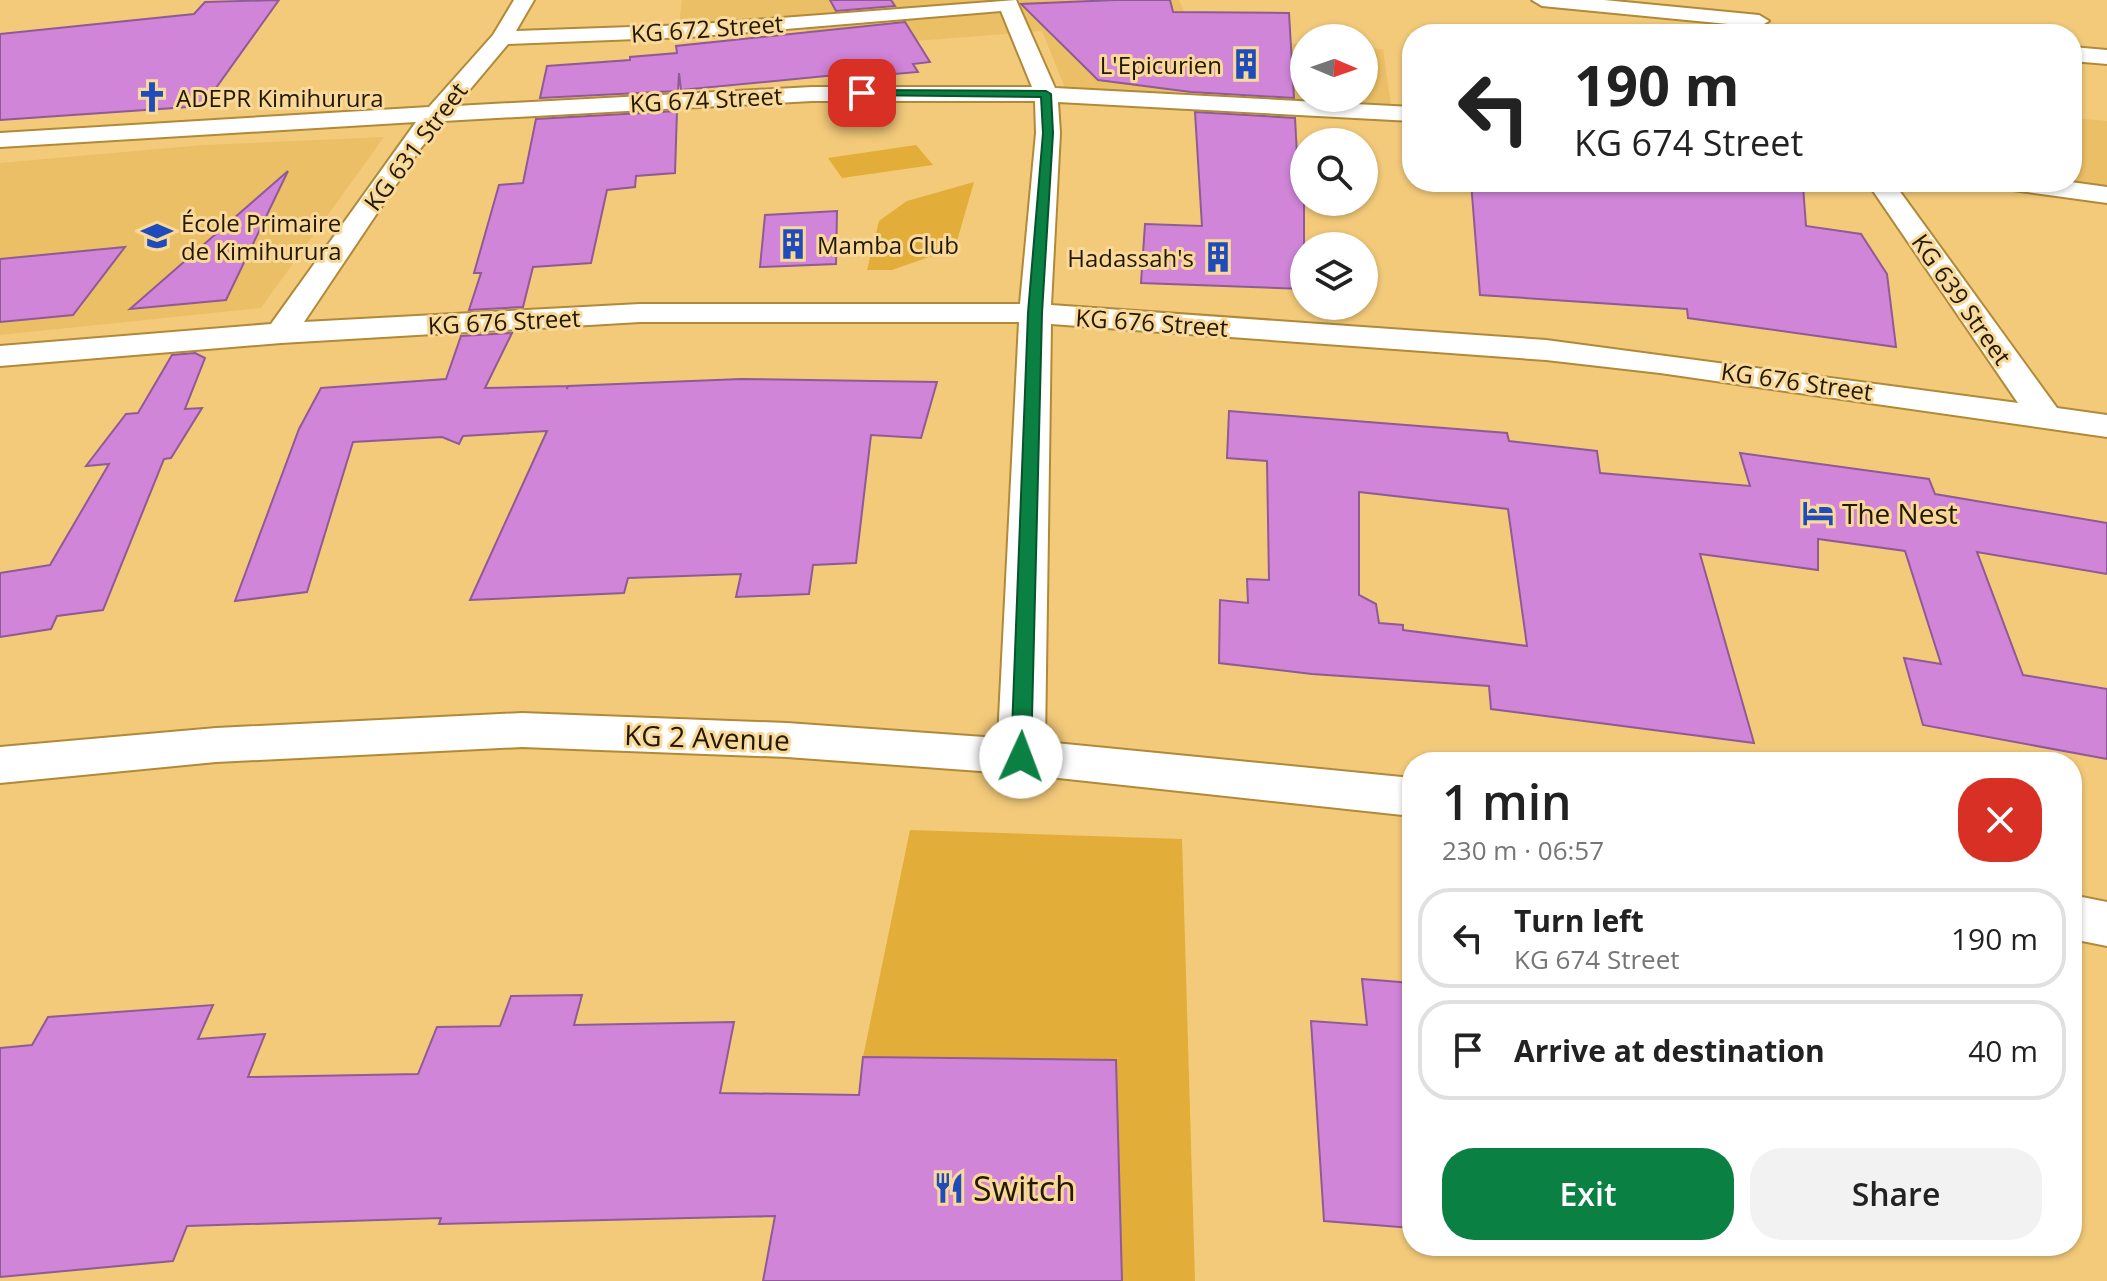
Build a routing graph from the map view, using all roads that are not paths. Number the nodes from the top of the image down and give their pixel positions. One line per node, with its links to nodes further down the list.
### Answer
1 (524, 0): 7 (street, KG 631 Street)
2 (1542, 0): 5 (street)
3 (1743, 0): 6 (street)
4 (1006, 3): 7 (street, KG 672 Street); 10 (street)
5 (1727, 24)
6 (1762, 24)
7 (502, 38): 12 (street, KG 631 Street)
8 (2082, 55): 9 (street)
9 (2107, 57)
10 (1046, 94): 11 (street, KG 674 Street); 12 (street, KG 674 Street); 17 (street)
11 (1402, 113)
12 (434, 114): 13 (street, KG 674 Street); 18 (street, KG 631 Street)
13 (0, 140)
14 (1887, 192): 20 (street, KG 639 Street)
15 (2082, 192): 16 (street)
16 (2107, 195)
17 (1035, 313): 18 (street, KG 676 Street); 20 (street, KG 676 Street); 22 (street)
18 (281, 333): 19 (street, KG 676 Street)
19 (0, 356)
20 (2044, 415): 21 (street, KG 676 Street)
21 (2107, 426)
22 (1021, 757): 23 (street, KG 2 Avenue); 24 (street, KG 2 Avenue)
23 (0, 765)
24 (1402, 796)
25 (2082, 919): 26 (street)
26 (2107, 924)

